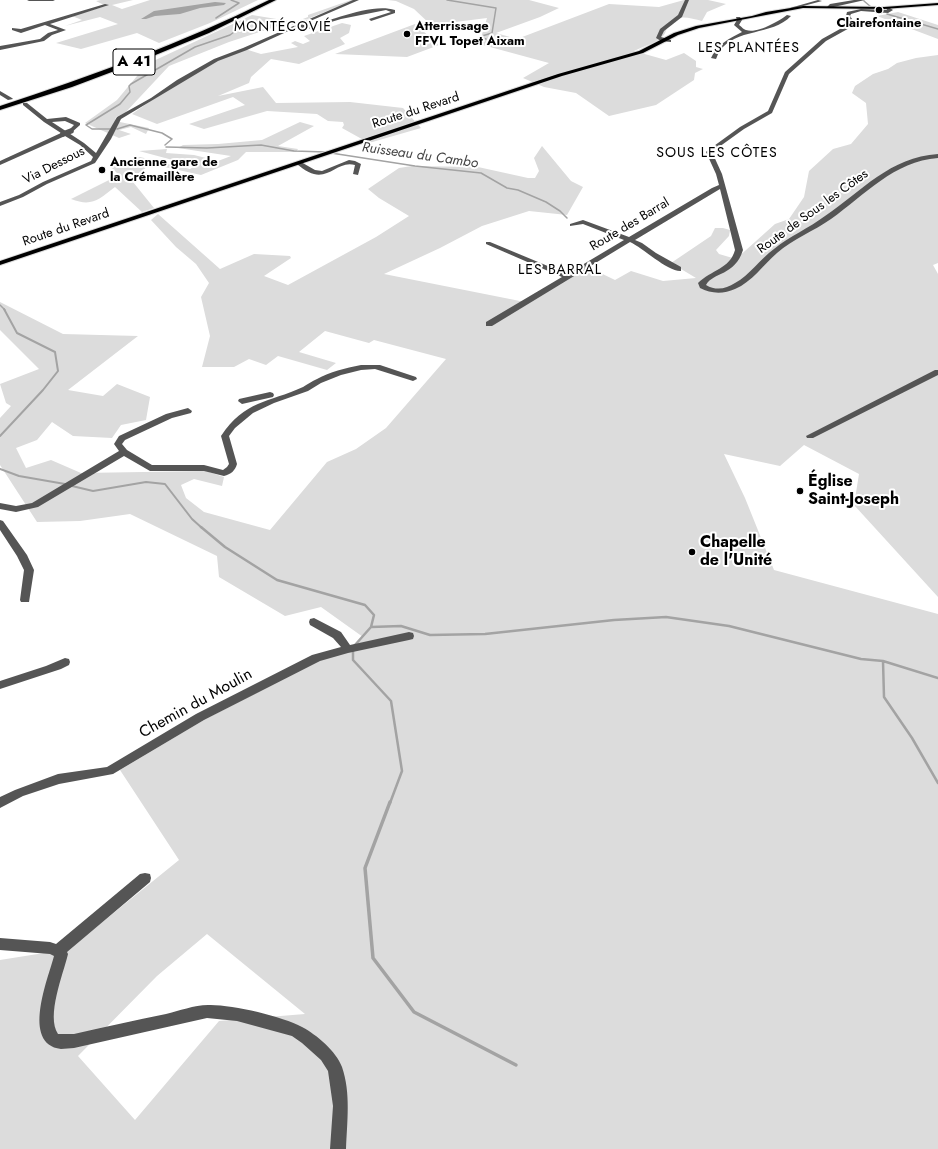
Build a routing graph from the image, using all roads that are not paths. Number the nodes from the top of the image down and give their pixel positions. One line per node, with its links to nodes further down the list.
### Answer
1 (29, 0): 2 (street)
2 (53, 0)
3 (265, 0): 26 (highway, A 41)
4 (273, 0): 28 (highway, A 41)
5 (357, 0): 18 (street, Via Dessous)
6 (687, 0): 21 (street)
7 (820, 0): 12 (street)
8 (863, 0): 11 (street)
9 (938, 4): 13 (main road, Route du Revard)
10 (107, 5): 17 (street)
11 (833, 6): 12 (main road, Route du Revard); 13 (main road, Route du Revard)
12 (792, 8): 15 (main road, Route du Revard)
13 (886, 9): 35 (street, Route de Sous les Côtes)
14 (789, 16): 20 (street)
15 (739, 19): 20 (street); 21 (main road, Route du Revard)
16 (371, 20): 18 (street)
17 (45, 24): 19 (street); 22 (street)
18 (293, 27): 31 (street, Via Dessous)
19 (14, 30)
20 (745, 32): 23 (street)
21 (666, 40): 33 (main road, Route du Revard)
22 (0, 48)
23 (714, 58)
24 (0, 93): 25 (street)
25 (10, 99)
26 (0, 104)
27 (24, 104): 29 (street)
28 (0, 108)
29 (46, 121): 31 (street); 32 (street, bridge)
30 (938, 156): 35 (street, Route de Sous les Côtes)
31 (96, 157): 36 (street, Via Dessous)
32 (0, 163)
33 (299, 163): 34 (street); 40 (main road, Route du Revard)
34 (356, 174)
35 (722, 186): 38 (street, Route des Barral)
36 (0, 204)
37 (572, 225): 38 (street)
38 (629, 240): 41 (street); 42 (street, Route des Barral)
39 (488, 243): 42 (street)
40 (0, 263)
41 (678, 269)
42 (567, 277): 43 (street, Route des Barral)
43 (489, 324)
44 (938, 372): 49 (street)
45 (413, 380): 46 (street)
46 (293, 392): 47 (street); 50 (street)
47 (242, 401)
48 (188, 411): 50 (street)
49 (814, 434)
50 (124, 452): 51 (street)
51 (0, 506)
52 (0, 523): 53 (street)
53 (25, 600)
54 (314, 622): 56 (street)
55 (409, 636): 56 (street, Chemin du Moulin)
56 (351, 648): 59 (street, Chemin du Moulin)
57 (65, 662): 58 (street)
58 (0, 685)
59 (0, 803)
60 (145, 878): 62 (street)
61 (0, 944): 62 (street)
62 (58, 951): 63 (street)
63 (338, 1149)

